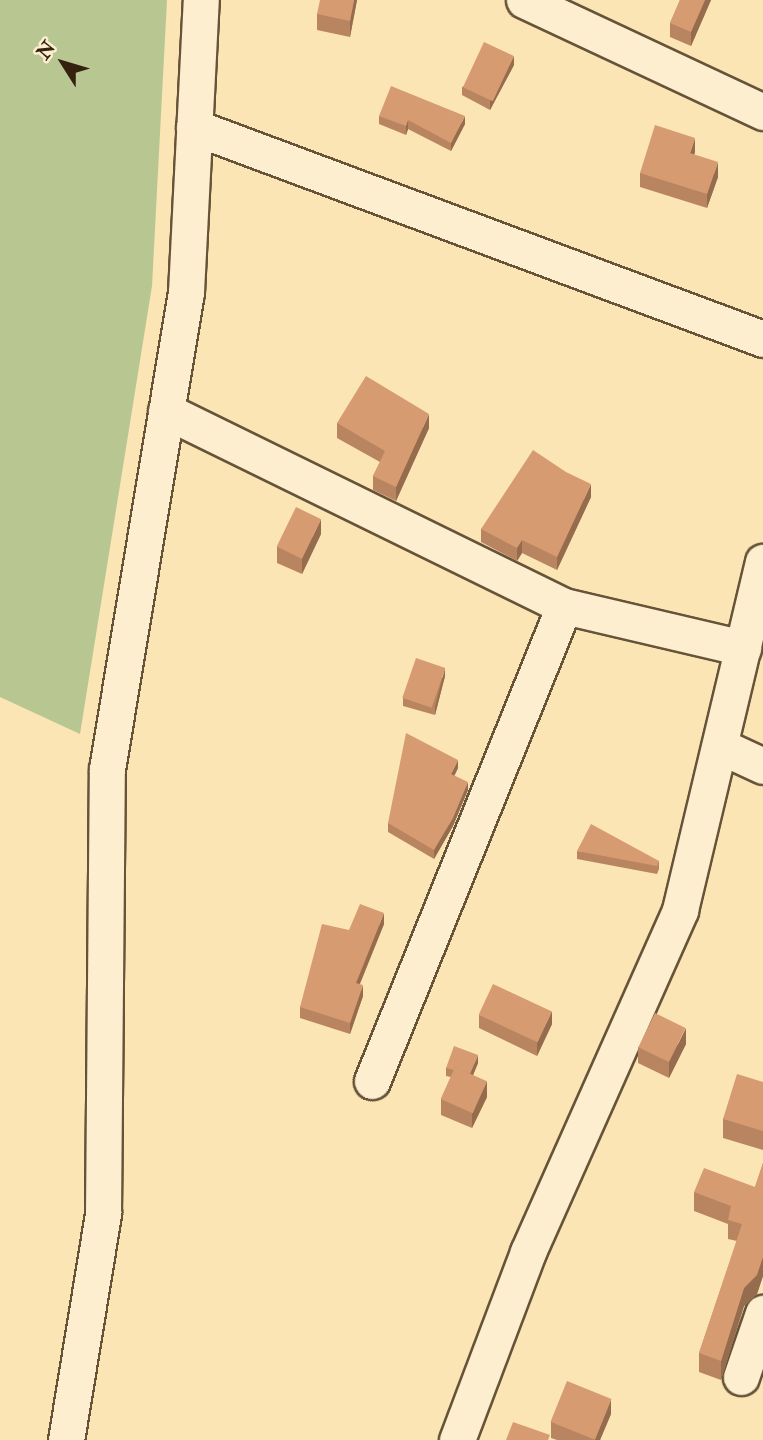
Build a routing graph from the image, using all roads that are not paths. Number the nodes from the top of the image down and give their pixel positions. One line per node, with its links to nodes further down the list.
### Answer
1 (201, 0): 4 (street)
2 (524, 0): 3 (street)
3 (763, 112)
4 (194, 127): 5 (street); 6 (street)
5 (763, 339)
6 (166, 411): 8 (street); 15 (street)
7 (763, 562): 9 (street)
8 (564, 606): 9 (street); 12 (street)
9 (743, 648): 10 (street)
10 (720, 746): 11 (street); 16 (street)
11 (763, 766)
12 (372, 1081)
13 (763, 1313): 14 (street)
14 (741, 1377)
15 (66, 1440)
16 (457, 1440)

